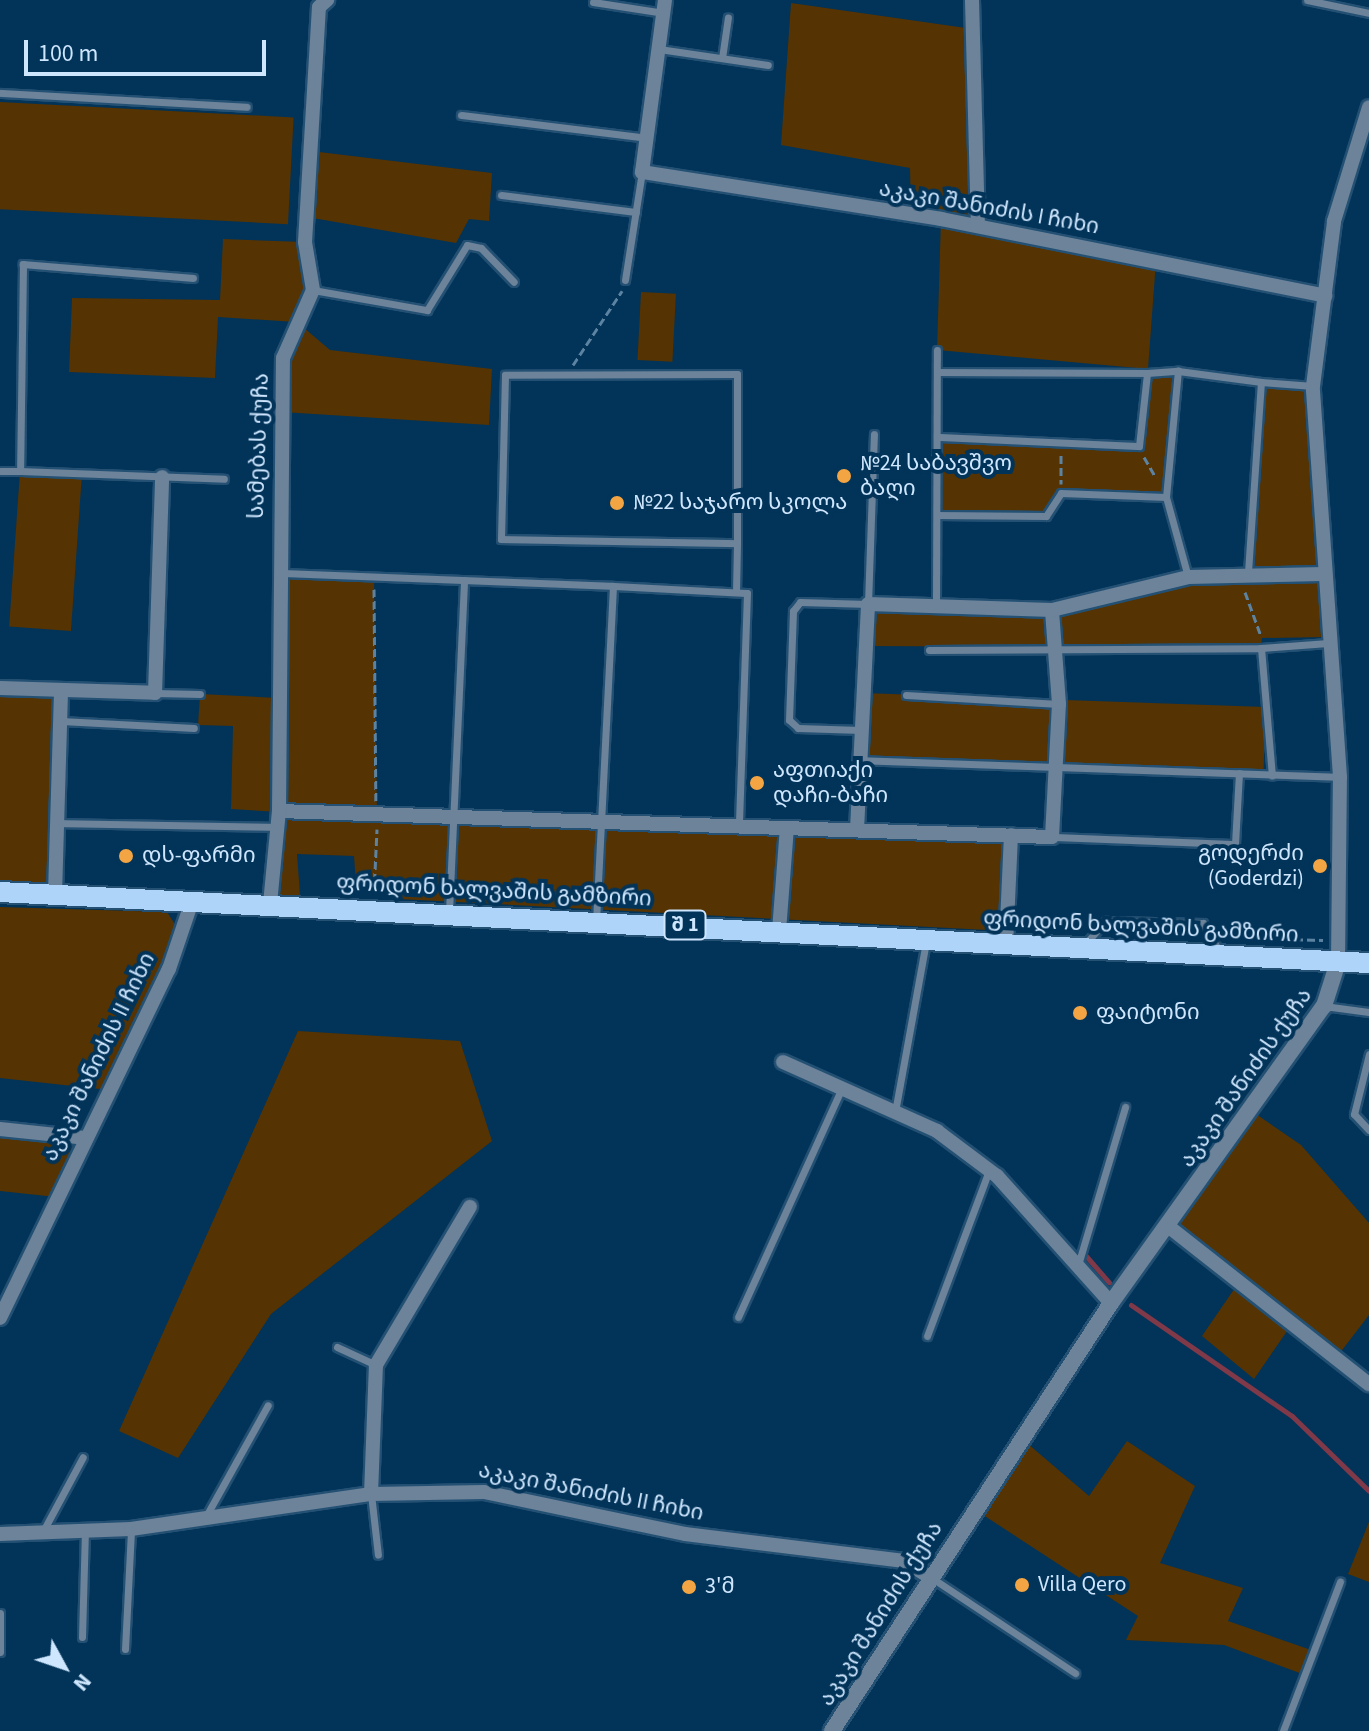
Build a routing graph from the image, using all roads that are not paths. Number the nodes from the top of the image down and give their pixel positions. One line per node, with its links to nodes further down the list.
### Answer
1 (327, 0): 24 (street)
2 (972, 0): 20 (street)
3 (1307, 0): 6 (lane)
4 (593, 2): 5 (lane)
5 (664, 6): 8 (street)
6 (1369, 13)
7 (728, 17): 9 (lane)
8 (659, 49): 9 (lane); 15 (street)
9 (722, 58): 10 (lane)
10 (768, 65)
11 (0, 93): 12 (lane)
12 (247, 107)
13 (1369, 107): 16 (street, აკაკი შანიძის ქუჩა)
14 (461, 115): 15 (lane)
15 (647, 138): 17 (street)
16 (1362, 149): 25 (street, აკაკი შანიძის ქუჩა)
17 (642, 172): 19 (lane); 20 (street, აკაკი შანიძის I ჩიხი)
18 (501, 195): 19 (lane)
19 (636, 212): 22 (lane)
20 (978, 226): 25 (street, აკაკი შანიძის I ჩიხი)
21 (193, 278): 35 (lane)
22 (625, 280)
23 (514, 282): 24 (lane)
24 (313, 290): 41 (street, სამებას ქუჩა)
25 (1325, 296): 31 (street, აკაკი შანიძის ქუჩა)
26 (937, 350): 28 (lane)
27 (1178, 371): 29 (lane); 30 (lane); 38 (lane)
28 (938, 372): 29 (lane); 33 (lane)
29 (1147, 373): 33 (lane)
30 (1261, 382): 31 (lane); 42 (lane)
31 (1313, 386): 43 (street, აკაკი შანიძის ქუჩა)
32 (874, 434): 48 (lane)
33 (938, 437): 39 (lane)
34 (0, 471): 35 (lane)
35 (20, 471): 36 (lane)
36 (162, 477): 37 (lane); 57 (street)
37 (224, 479)
38 (1166, 497): 39 (lane); 44 (lane)
39 (937, 515): 49 (lane)
40 (737, 543): 40 (lane); 47 (lane)
41 (278, 573): 45 (lane); 69 (street, სამებას ქუჩა)
42 (1241, 573): 43 (street); 44 (street)
43 (1323, 574): 51 (street, აკაკი შანიძის ქუჩა)
44 (1188, 577): 50 (street)
45 (464, 580): 46 (lane); 70 (lane)
46 (613, 586): 47 (lane); 71 (lane)
47 (736, 592): 73 (lane)
48 (868, 604): 49 (street); 63 (street); 63 (lane)
49 (936, 604): 50 (street)
50 (1052, 610): 52 (street)
51 (1328, 643): 53 (lane); 68 (street, აკაკი შანიძის ქუჩა)
52 (1058, 648): 53 (lane); 54 (lane); 60 (street)
53 (1261, 648): 67 (lane)
54 (929, 650)
55 (0, 688): 56 (street)
56 (61, 690): 57 (street); 61 (street)
57 (155, 693): 58 (lane)
58 (200, 694)
59 (906, 695): 60 (lane)
60 (1059, 704): 65 (street)
61 (60, 721): 62 (lane); 72 (street)
62 (194, 728)
63 (861, 730): 64 (street)
64 (859, 760): 65 (lane); 76 (street)
65 (1056, 767): 66 (lane); 78 (street)
66 (1239, 773): 67 (lane); 78 (lane)
67 (1272, 776): 68 (lane)
68 (1340, 777): 90 (street, აკაკი შანიძის ქუჩა)
69 (279, 811): 70 (street); 74 (street, სამებას ქუჩა)
70 (453, 817): 71 (street); 83 (lane)
71 (601, 822): 73 (street); 84 (lane)
72 (56, 823): 74 (lane); 80 (street)
73 (739, 826): 75 (street)
74 (278, 827): 82 (street, სამებას ქუჩა)
75 (787, 828): 76 (street); 85 (street)
76 (857, 830): 77 (street)
77 (1011, 835): 78 (street); 87 (street)
78 (1052, 837)
79 (0, 892): 80 (main road, ფრიდონ ხალვაშის გამზირი / შ 1)
80 (55, 894): 81 (main road, ფრიდონ ხალვაშის გამზირი / შ 1)
81 (192, 901): 82 (main road, ფრიდონ ხალვაშის გამზირი / შ 1); 101 (street, აკაკი შანიძის II ჩიხი)
82 (270, 904): 83 (main road, ფრიდონ ხალვაშის გამზირი / შ 1)
83 (449, 912): 84 (main road, ფრიდონ ხალვაშის გამზირი / შ 1)
84 (596, 922): 85 (main road, ფრიდონ ხალვაშის გამზირი / შ 1)
85 (779, 931): 86 (main road, ფრიდონ ხალვაშის გამზირი / შ 1)
86 (926, 939): 87 (main road, ფრიდონ ხალვაშის გამზირი / შ 1); 98 (lane)
87 (1006, 945): 88 (main road, ფრიდონ ხალვაშის გამზირი / შ 1)
88 (1082, 947): 89 (main road, ფრიდონ ხალვაშის გამზირი / შ 1); 89 (lane)
89 (1220, 953): 90 (main road, ფრიდონ ხალვაშის გამზირი / შ 1)
90 (1338, 962): 91 (main road, ფრიდონ ხალვაშის გამზირი / შ 1); 92 (street, აკაკი შანიძის ქუჩა)
91 (1369, 963)
92 (1324, 1006): 93 (lane); 104 (street, აკაკი შანიძის ქუჩა)
93 (1369, 1012)
94 (1369, 1054): 100 (lane)
95 (783, 1062): 96 (street)
96 (842, 1088): 98 (street); 107 (lane)
97 (1125, 1107): 105 (lane)
98 (895, 1112): 102 (street)
99 (0, 1129): 101 (street)
100 (1369, 1130)
101 (85, 1138): 108 (street, აკაკი შანიძის II ჩიხი)
102 (989, 1170): 105 (street); 109 (lane)
103 (470, 1207): 111 (street)
104 (1168, 1226): 106 (street, აკაკი შანიძის ქუჩა); 112 (street)
105 (1078, 1265): 106 (street)
106 (1111, 1303): 122 (street, აკაკი შანიძის ქუჩა)
107 (738, 1317)
108 (0, 1318)
109 (927, 1336)
110 (337, 1347): 111 (lane)
111 (376, 1365): 115 (street)
112 (1369, 1384)
113 (268, 1405): 116 (lane)
114 (83, 1457): 119 (lane)
115 (371, 1494): 116 (street, აკაკი შანიძის II ჩიხი); 121 (lane); 122 (street, აკაკი შანიძის II ჩიხი)
116 (203, 1520): 117 (street, აკაკი შანიძის II ჩიხი)
117 (131, 1529): 118 (street, აკაკი შანიძის II ჩიხი); 126 (lane)
118 (85, 1531): 119 (street, აკაკი შანიძის II ჩიხი); 125 (lane)
119 (42, 1533): 120 (street, აკაკი შანიძის II ჩიხი)
120 (0, 1534)
121 (378, 1555)
122 (930, 1577): 128 (lane); 129 (street, აკაკი შანიძის ქუჩა)
123 (1340, 1582): 130 (lane)
124 (0, 1613): 127 (lane)
125 (82, 1637)
126 (125, 1649)
127 (0, 1652)
128 (1075, 1673)
129 (832, 1731)
130 (1283, 1731)

